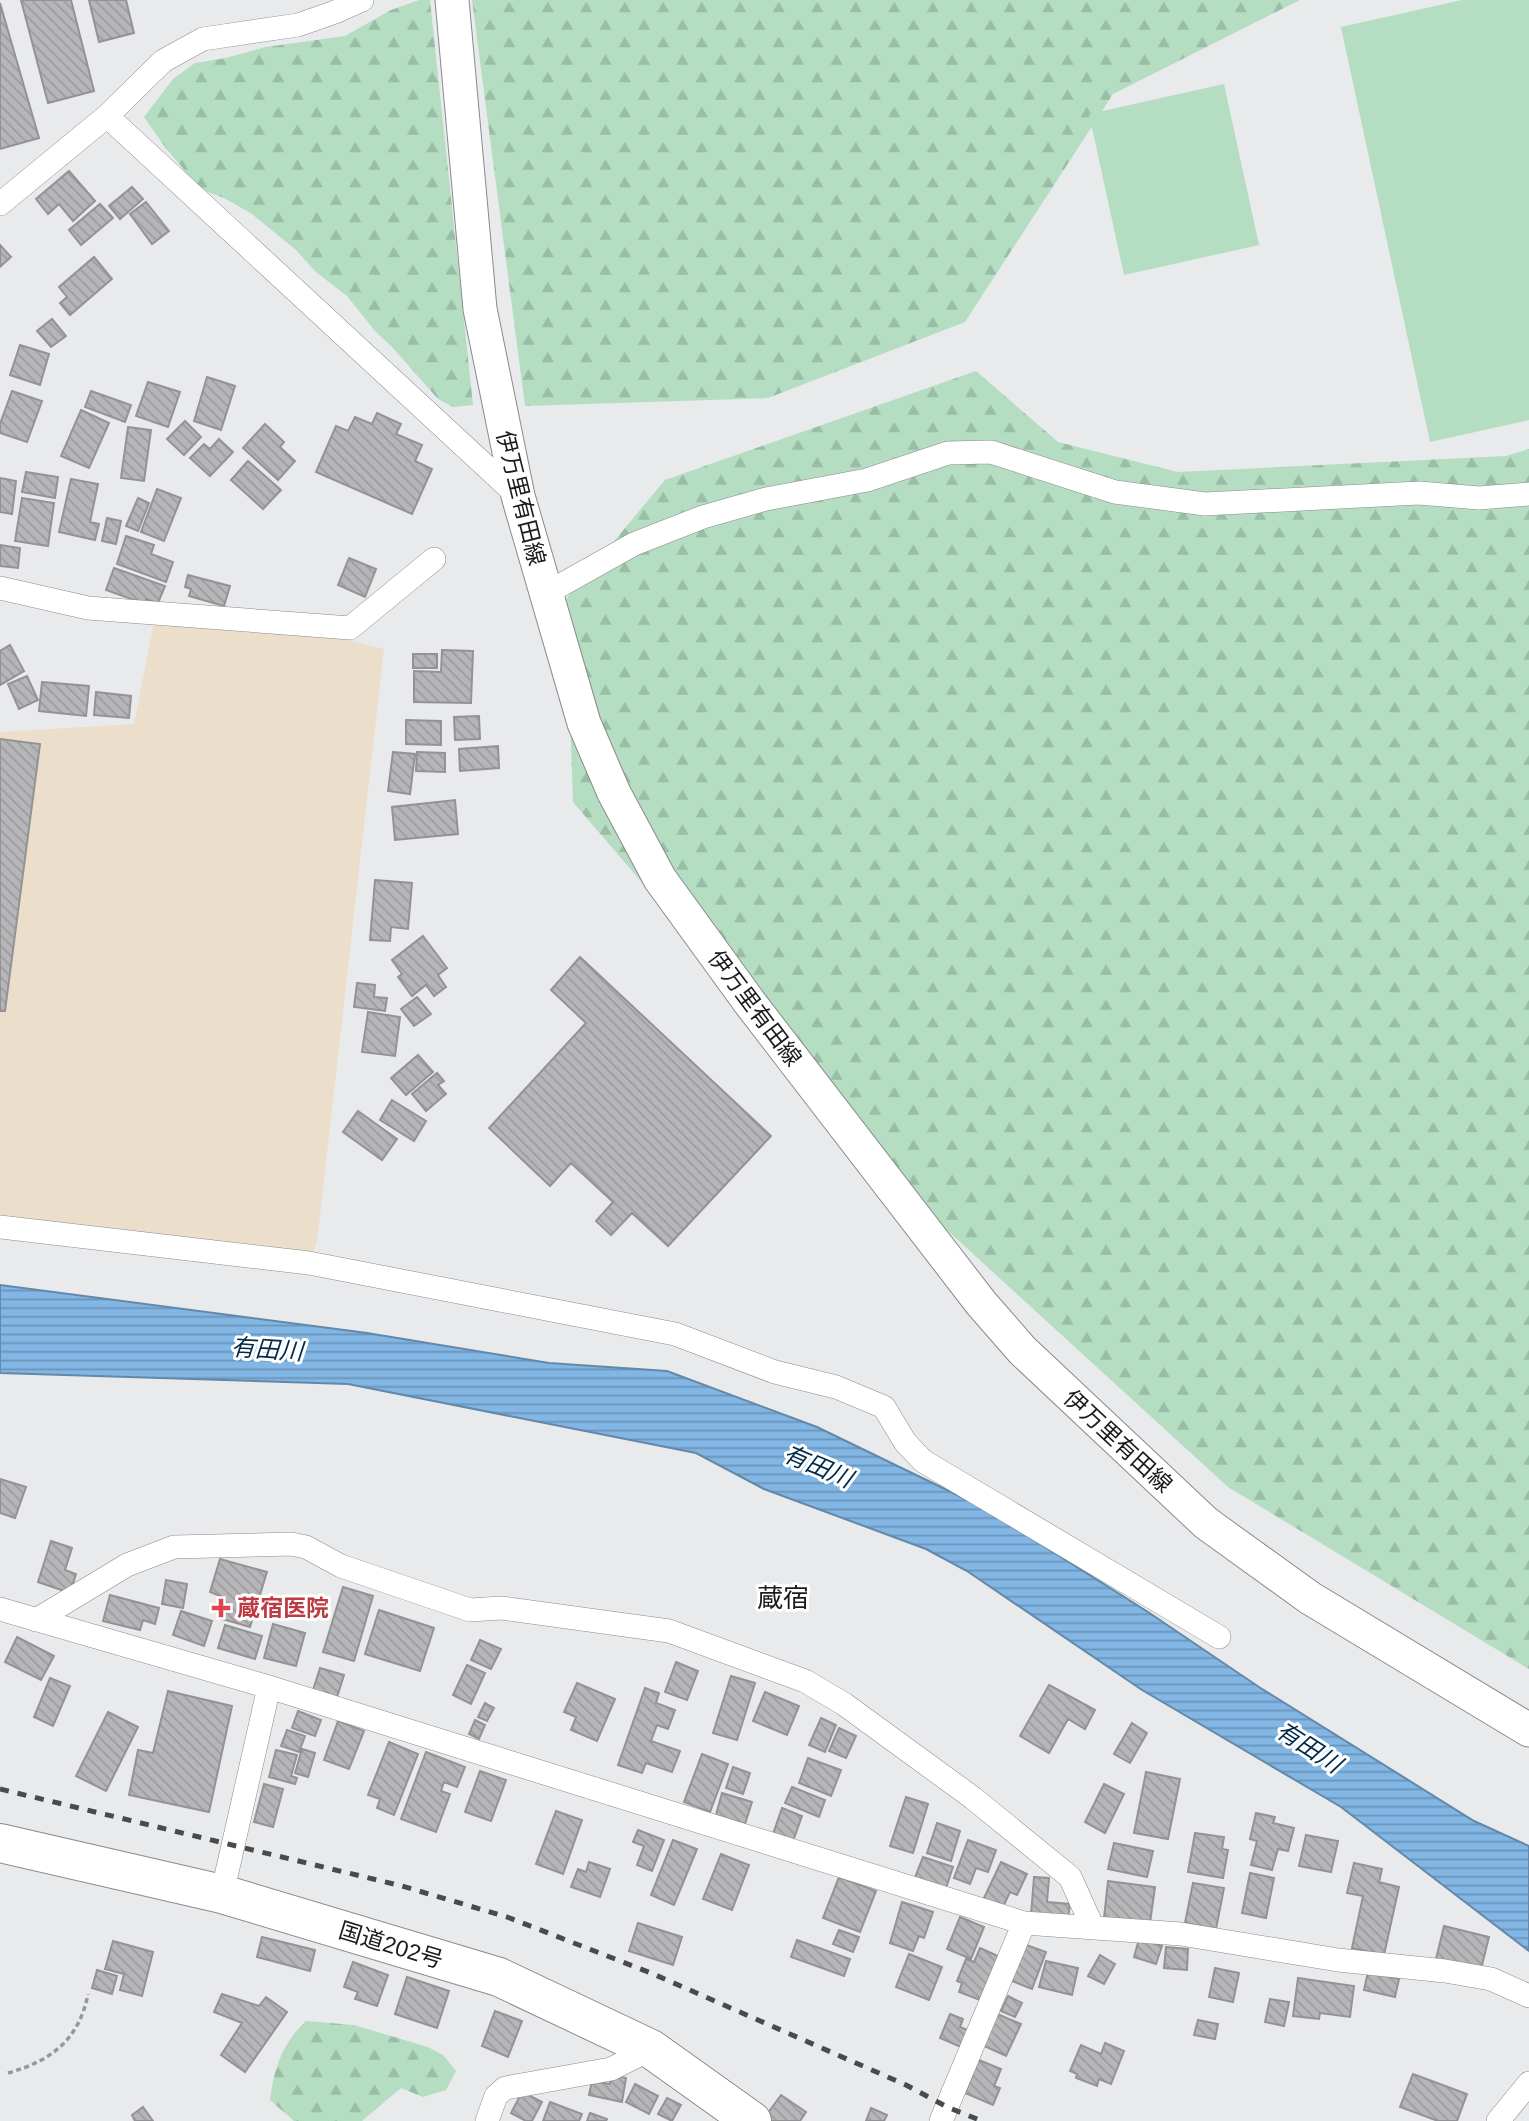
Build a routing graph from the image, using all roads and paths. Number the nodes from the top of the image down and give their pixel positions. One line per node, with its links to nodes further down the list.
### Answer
1 (362, 0): 3 (street)
2 (452, 0): 6 (main road, 伊万里有田線)
3 (107, 117): 4 (street); 6 (street)
4 (0, 204)
5 (1529, 494): 9 (street)
6 (518, 496): 9 (main road, 伊万里有田線)
7 (434, 559): 8 (street)
8 (0, 588)
9 (545, 594): 15 (main road, 伊万里有田線)
10 (0, 1227): 13 (street)
11 (0, 1609): 12 (street)
12 (36, 1620): 14 (street); 19 (street)
13 (1219, 1637)
14 (269, 1687): 17 (street); 18 (street)
15 (1529, 1730)
16 (0, 1843): 17 (highway, 国道202号)
17 (222, 1894): 22 (highway, 国道202号)
18 (1024, 1923): 19 (street); 27 (street)
19 (1093, 1928): 21 (street)
20 (88, 1994): 23 (path)
21 (1529, 1996)
22 (651, 2049): 25 (street); 26 (highway, 国道202号)
23 (8, 2073)
24 (1529, 2083): 28 (street)
25 (487, 2121)
26 (752, 2121)
27 (941, 2121)
28 (1498, 2121)

